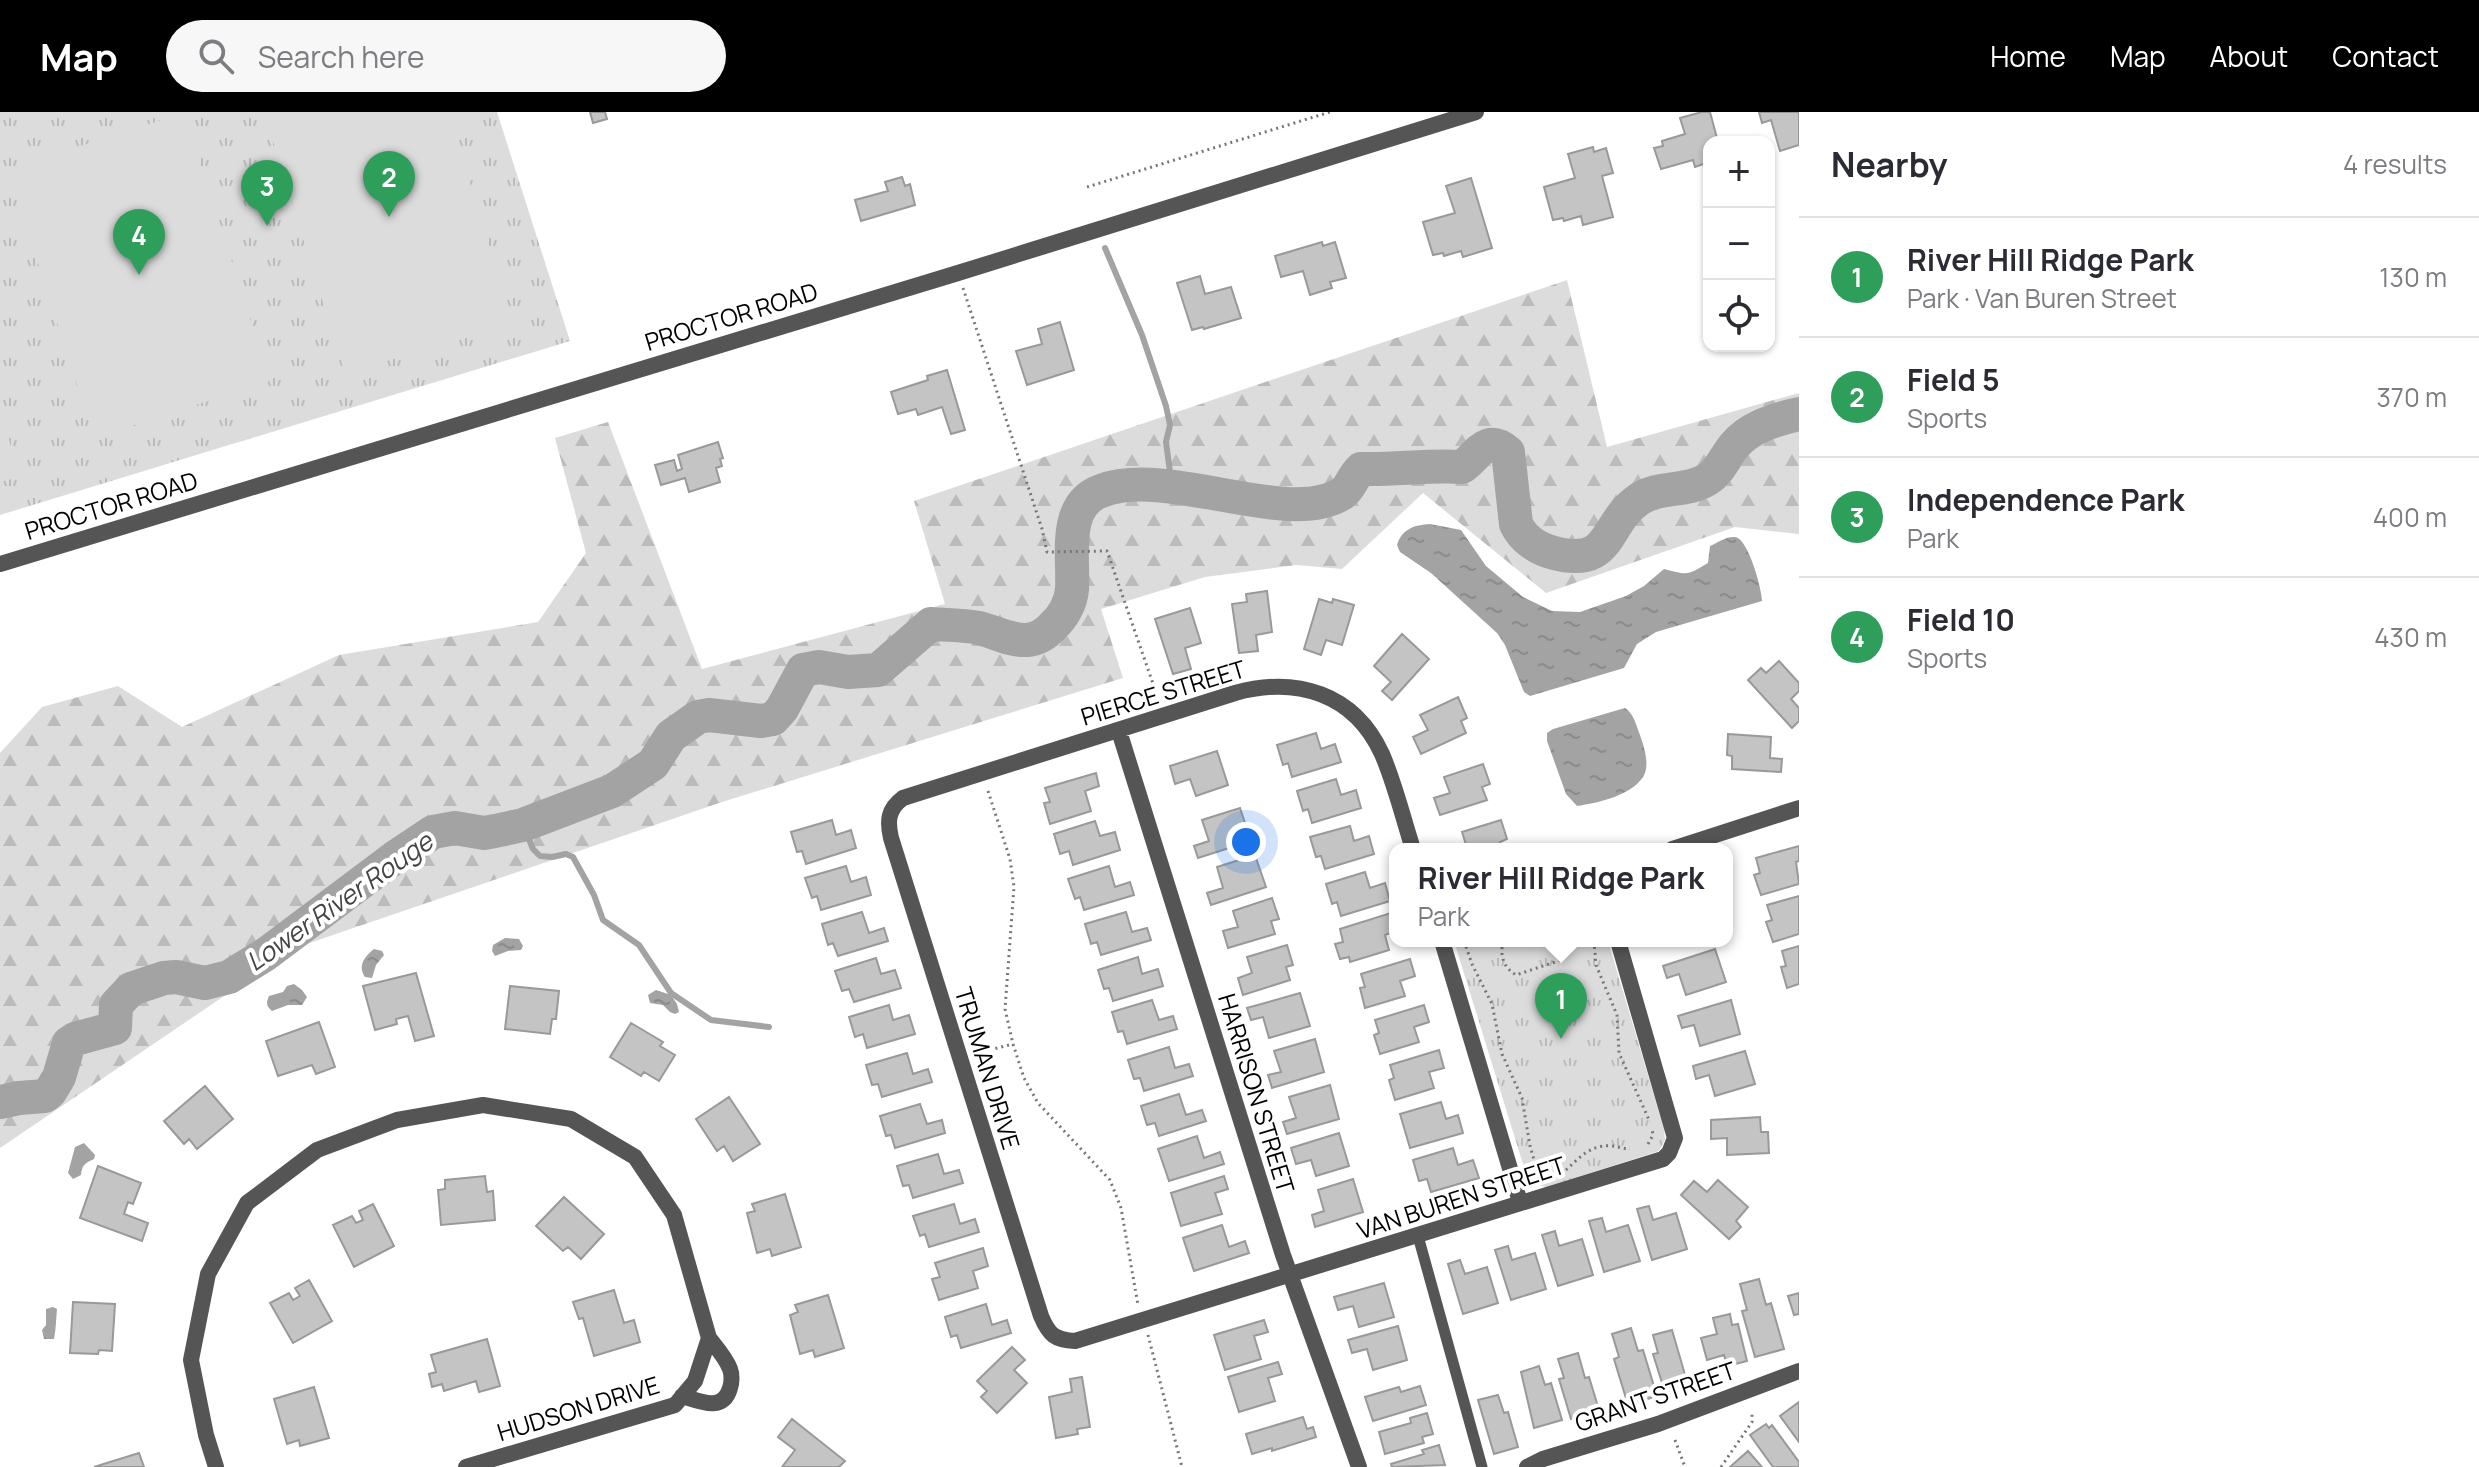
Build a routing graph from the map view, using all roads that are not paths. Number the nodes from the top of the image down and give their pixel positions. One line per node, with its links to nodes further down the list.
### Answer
1 (1476, 112): 2 (street, PROCTOR ROAD)
2 (0, 564)
3 (1119, 731): 5 (street, PIERCE STREET); 6 (street, PIERCE STREET); 12 (street, HARRISON STREET)
4 (1799, 808): 7 (street)
5 (892, 810): 13 (street, TRUMAN DRIVE)
6 (1411, 843)
7 (1691, 843)
8 (1444, 947): 10 (street)
9 (1620, 947): 10 (street, VAN BUREN STREET)
10 (1520, 1202): 11 (street, VAN BUREN STREET)
11 (1418, 1236): 12 (street, VAN BUREN STREET); 20 (lane)
12 (1290, 1275): 13 (street, VAN BUREN STREET); 19 (street, HARRISON STREET)
13 (1053, 1337)
14 (709, 1338): 16 (street, HUDSON DRIVE); 16 (street); 17 (street)
15 (1799, 1371): 21 (street, GRANT STREET)
16 (682, 1396): 18 (street, HUDSON DRIVE)
17 (216, 1467)
18 (466, 1467)
19 (1359, 1467)
20 (1482, 1467)
21 (1527, 1467)

